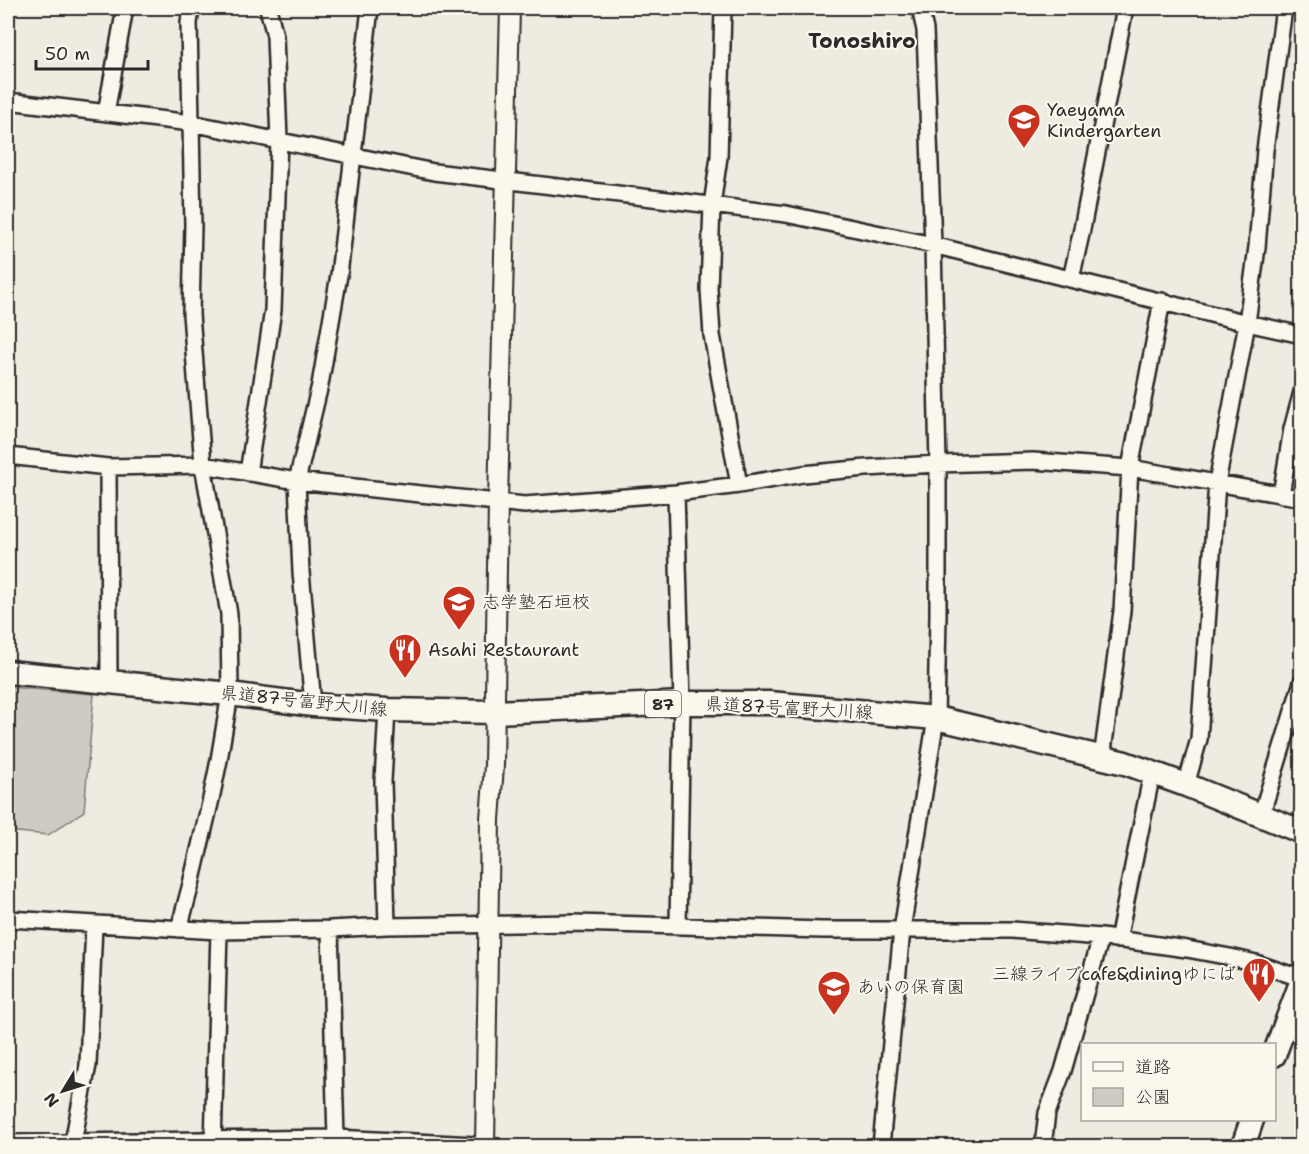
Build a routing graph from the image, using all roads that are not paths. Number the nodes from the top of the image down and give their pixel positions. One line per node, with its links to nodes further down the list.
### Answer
1 (125, 8): 11 (street)
2 (191, 8): 12 (street)
3 (268, 8): 13 (street)
4 (369, 8): 14 (street)
5 (510, 8): 15 (street)
6 (723, 8): 16 (street)
7 (920, 8): 17 (street)
8 (1125, 8): 18 (street)
9 (1284, 8): 20 (street)
10 (8, 101): 11 (street)
11 (106, 113): 12 (street)
12 (191, 123): 13 (street); 25 (street)
13 (279, 140): 14 (street); 28 (street)
14 (353, 155): 15 (street); 29 (street)
15 (507, 180): 16 (street); 35 (street)
16 (712, 205): 17 (street); 31 (street)
17 (933, 245): 18 (street); 24 (street)
18 (1071, 279): 19 (street)
19 (1162, 301): 20 (street); 27 (street)
20 (1247, 323): 21 (street); 30 (street)
21 (1302, 335)
22 (1302, 392): 33 (street)
23 (8, 456): 26 (street)
24 (938, 464): 27 (street); 31 (street); 44 (street)
25 (204, 465): 26 (street); 28 (street); 39 (street)
26 (108, 467): 37 (street)
27 (1130, 468): 30 (street); 45 (street)
28 (248, 473): 29 (street)
29 (297, 481): 35 (street); 41 (street)
30 (1217, 483): 33 (street); 47 (street)
31 (739, 485): 32 (street)
32 (676, 493): 35 (street); 40 (street)
33 (1281, 495): 34 (street)
34 (1302, 498)
35 (498, 502): 43 (street)
36 (8, 672): 37 (main road, 県道87号富野大川線 / 87)
37 (109, 681): 39 (main road, 県道87号富野大川線 / 87)
38 (1302, 682): 48 (street)
39 (230, 694): 41 (main road, 県道87号富野大川線 / 87); 55 (street)
40 (682, 703): 43 (main road, 県道87号富野大川線 / 87); 44 (main road, 県道87号富野大川線 / 87); 53 (street)
41 (313, 705): 42 (main road, 県道87号富野大川線 / 87)
42 (387, 710): 43 (main road, 県道87号富野大川線 / 87); 54 (street)
43 (494, 712): 52 (street)
44 (936, 718): 45 (main road, 県道87号富野大川線 / 87); 57 (street)
45 (1102, 758): 46 (main road, 県道87号富野大川線 / 87)
46 (1152, 773): 47 (main road, 県道87号富野大川線 / 87); 60 (street)
47 (1186, 785): 48 (main road, 県道87号富野大川線 / 87)
48 (1261, 816): 49 (main road, 県道87号富野大川線 / 87)
49 (1302, 832)
50 (8, 919): 51 (street)
51 (94, 925): 55 (street); 66 (street)
52 (488, 925): 53 (street); 54 (street); 71 (street)
53 (678, 925): 57 (street)
54 (387, 926): 56 (street)
55 (179, 929): 58 (street)
56 (330, 929): 58 (street); 65 (street)
57 (902, 930): 59 (street); 72 (street)
58 (219, 931): 68 (street)
59 (1101, 937): 60 (street); 73 (street)
60 (1119, 940): 61 (street)
61 (1302, 971)
62 (1302, 980): 63 (main road)
63 (1276, 1051)
64 (1251, 1121): 74 (main road)
65 (336, 1138): 68 (street); 71 (street)
66 (73, 1142): 69 (street); 70 (street)
67 (8, 1143): 69 (street)
68 (213, 1143): 70 (street)
69 (31, 1144)
70 (97, 1144)
71 (488, 1146)
72 (881, 1146)
73 (1043, 1146)
74 (1243, 1146)

